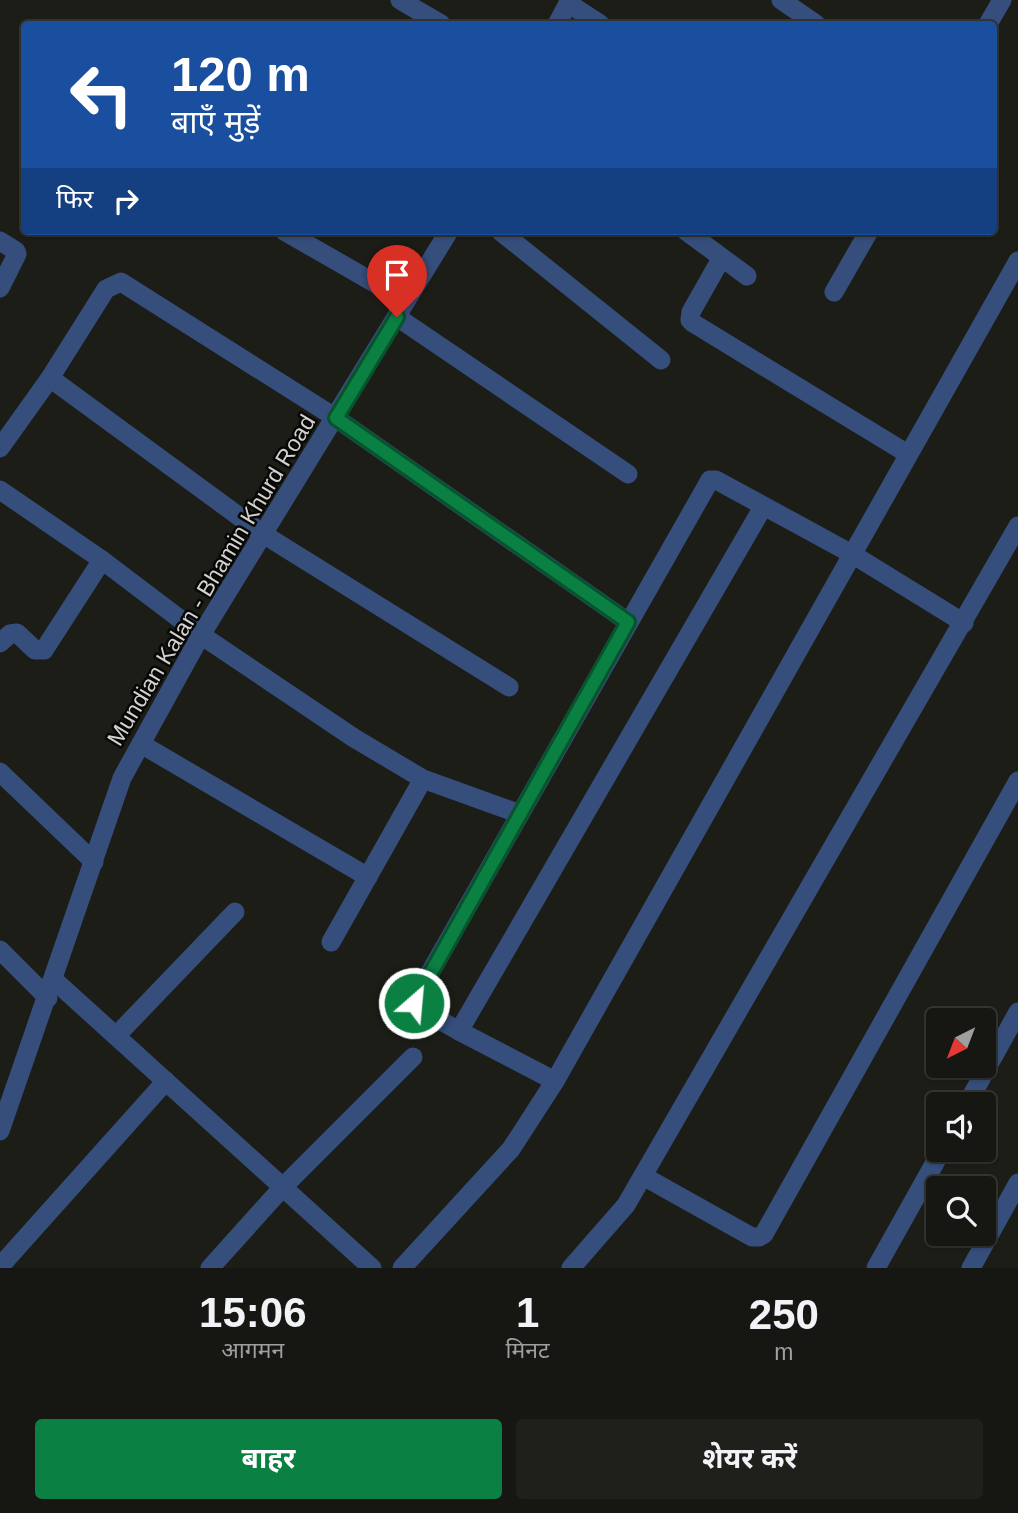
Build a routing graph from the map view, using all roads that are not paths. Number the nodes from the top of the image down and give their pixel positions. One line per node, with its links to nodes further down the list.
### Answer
1 (400, 0): 5 (street)
2 (781, 0): 8 (street)
3 (1002, 0): 9 (street)
4 (569, 2): 6 (street); 7 (street)
5 (437, 21)
6 (559, 21)
7 (596, 21)
8 (812, 21)
9 (990, 21)
10 (290, 235): 21 (street)
11 (447, 235): 21 (street, Mundian Kalan - Bhamin Khurd Road)
12 (504, 235): 22 (street)
13 (691, 235): 16 (street)
14 (867, 235): 20 (street)
15 (0, 240): 19 (street)
16 (722, 259): 18 (street); 26 (street)
17 (1018, 261): 26 (street)
18 (747, 276)
19 (0, 288)
20 (834, 292)
21 (402, 309): 24 (street, Mundian Kalan - Bhamin Khurd Road); 27 (street)
22 (661, 360)
23 (50, 378): 24 (street); 25 (street); 31 (street)
24 (336, 418): 31 (street, Mundian Kalan - Bhamin Khurd Road); 34 (street)
25 (0, 448)
26 (908, 454): 32 (street)
27 (628, 474)
28 (0, 490): 33 (street)
29 (763, 507): 32 (street); 34 (street); 51 (street)
30 (1018, 526): 35 (street)
31 (263, 534): 36 (street, Mundian Kalan - Bhamin Khurd Road); 38 (street)
32 (852, 554): 35 (street); 54 (street)
33 (102, 560): 36 (street); 37 (street)
34 (628, 622): 43 (street)
35 (964, 623): 59 (street)
36 (201, 635): 39 (street, Mundian Kalan - Bhamin Khurd Road); 41 (street)
37 (0, 643)
38 (509, 687)
39 (141, 744): 44 (street, Mundian Kalan - Bhamin Khurd Road); 45 (street)
40 (0, 772): 44 (street)
41 (423, 779): 43 (street); 45 (street)
42 (1018, 781): 59 (street)
43 (520, 814): 51 (street)
44 (94, 862): 49 (street, Mundian Kalan - Bhamin Khurd Road)
45 (368, 877): 47 (street)
46 (236, 912): 52 (street)
47 (331, 942)
48 (0, 950): 49 (street)
49 (51, 989): 52 (street); 57 (street, Mundian Kalan - Bhamin Khurd Road)
50 (1018, 1012): 56 (street)
51 (459, 1031): 54 (street)
52 (116, 1036): 55 (street)
53 (413, 1057): 61 (street)
54 (555, 1080): 65 (street)
55 (166, 1081): 61 (street); 62 (street)
56 (974, 1092)
57 (0, 1130)
58 (935, 1162): 67 (street)
59 (643, 1176): 66 (street)
60 (1018, 1183): 68 (street)
61 (283, 1187): 63 (street); 64 (street)
62 (5, 1263)
63 (210, 1268)
64 (372, 1268)
65 (402, 1268)
66 (571, 1268)
67 (876, 1268)
68 (971, 1268)

